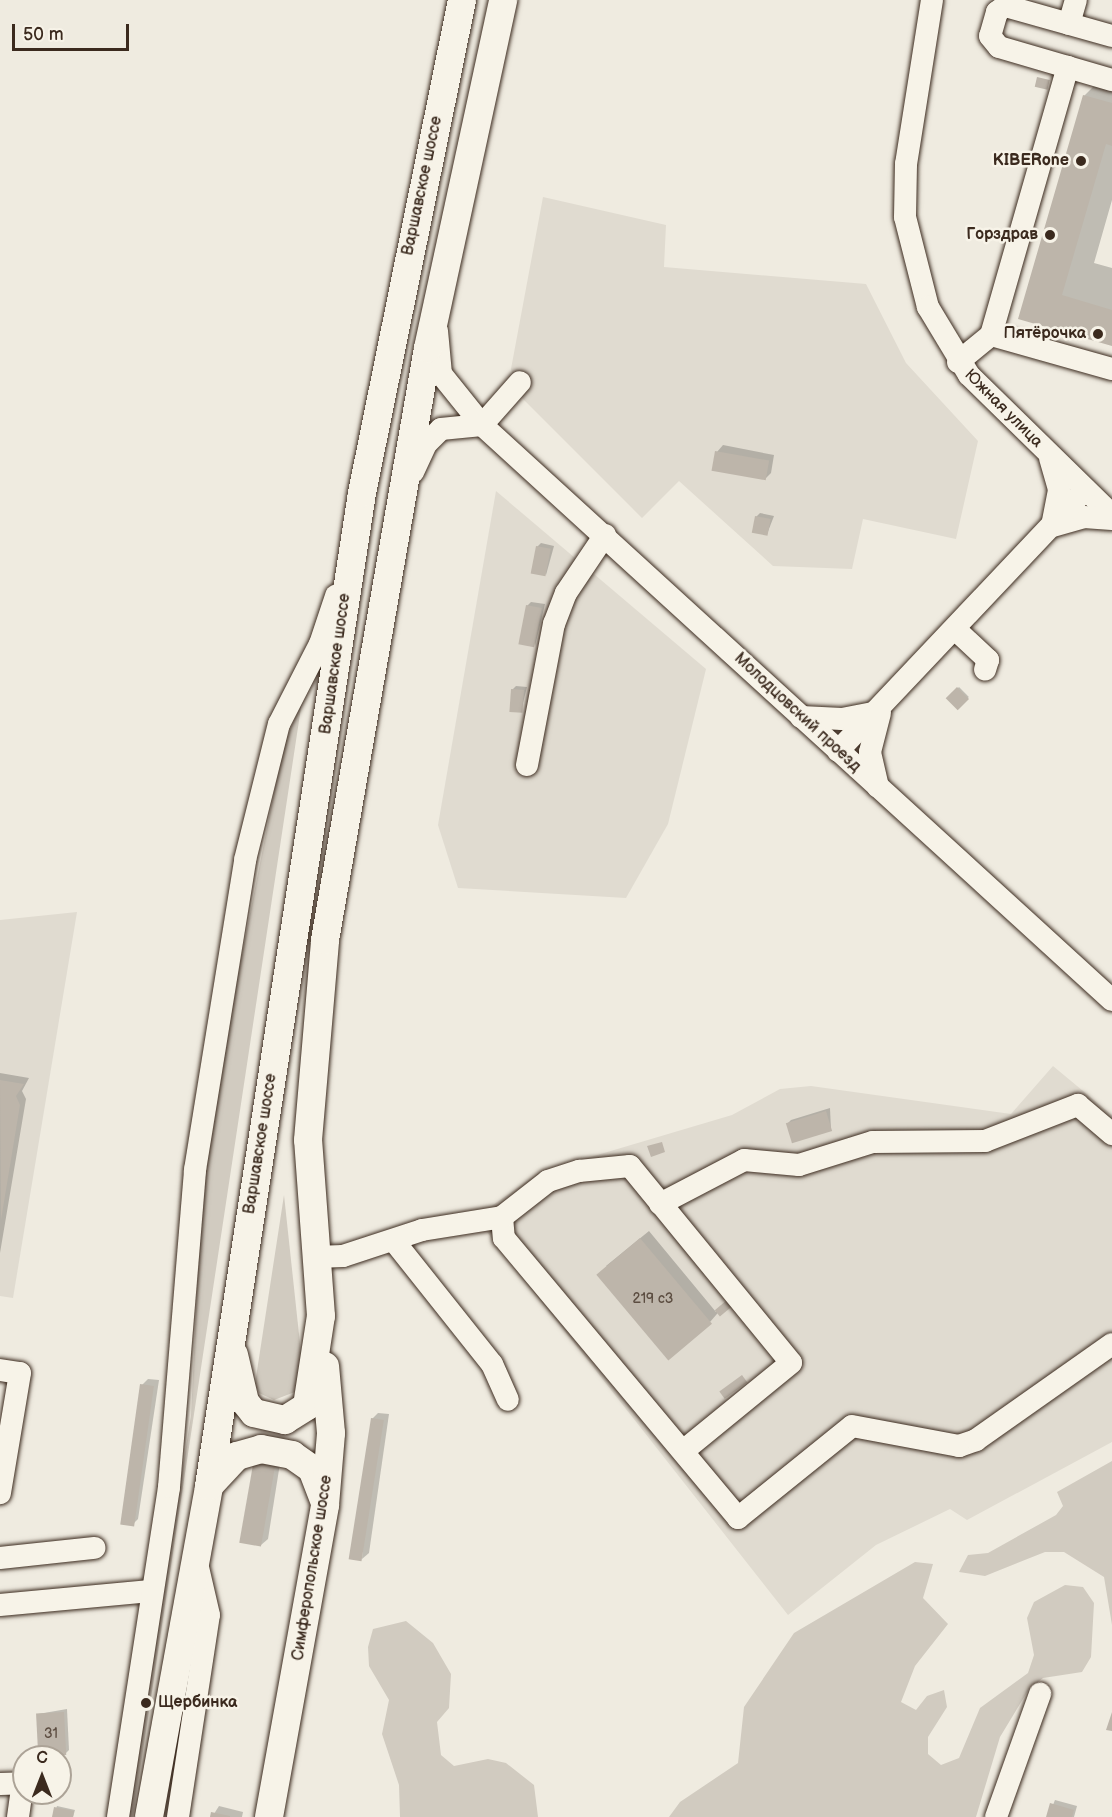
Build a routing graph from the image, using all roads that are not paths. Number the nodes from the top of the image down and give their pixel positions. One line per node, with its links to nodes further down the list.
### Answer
1 (462, 0): 18 (main road, Варшавское шоссе)
2 (503, 0): 9 (main road, Варшавское шоссе)
3 (932, 0): 11 (street, Южная улица)
4 (1076, 0): 5 (street)
5 (1069, 24): 6 (street); 7 (street)
6 (1112, 36)
7 (1068, 67): 8 (street); 10 (street)
8 (1112, 80)
9 (435, 316): 14 (street, Молодцовский проезд); 17 (main road, Варшавское шоссе)
10 (991, 335): 11 (street); 12 (street)
11 (958, 362): 15 (street, Южная улица)
12 (1112, 369)
13 (520, 382): 14 (street)
14 (482, 425): 17 (street); 21 (street, Молодцовский проезд)
15 (1048, 454): 16 (street, Южная улица); 20 (street)
16 (1085, 490): 19 (street, Южная улица); 20 (street)
17 (399, 502): 34 (main road, Варшавское шоссе)
18 (358, 516): 36 (main road, Варшавское шоссе); 47 (street)
19 (1112, 517): 20 (street)
20 (1051, 527): 22 (street)
21 (605, 535): 25 (street, Молодцовский проезд); 27 (street)
22 (956, 630): 23 (street); 24 (street)
23 (985, 670)
24 (880, 712): 25 (street); 26 (street); 28 (street)
25 (801, 717): 26 (street, Молодцовский проезд)
26 (838, 751): 28 (street, Молодцовский проезд)
27 (527, 765)
28 (878, 787): 29 (street, Молодцовский проезд)
29 (1112, 1000)
30 (1112, 1134): 31 (street)
31 (660, 1204): 32 (street); 40 (street)
32 (502, 1217): 33 (street); 40 (street)
33 (394, 1241): 34 (street); 39 (street)
34 (316, 1257): 35 (main road, Варшавское шоссе)
35 (321, 1316): 36 (main road); 43 (main road, Симферопольское шоссе)
36 (231, 1332): 41 (main road)
37 (1112, 1344): 40 (street)
38 (0, 1370): 42 (street)
39 (508, 1400)
40 (684, 1451)
41 (209, 1486): 43 (main road); 45 (main road)
42 (0, 1493)
43 (325, 1505): 53 (main road, Симферопольское шоссе)
44 (94, 1548): 46 (street)
45 (196, 1556): 51 (main road); 52 (street)
46 (0, 1558)
47 (150, 1591): 48 (street); 50 (street)
48 (0, 1605)
49 (1040, 1694): 54 (street)
50 (118, 1817)
51 (148, 1817)
52 (178, 1817)
53 (269, 1817)
54 (996, 1817)

